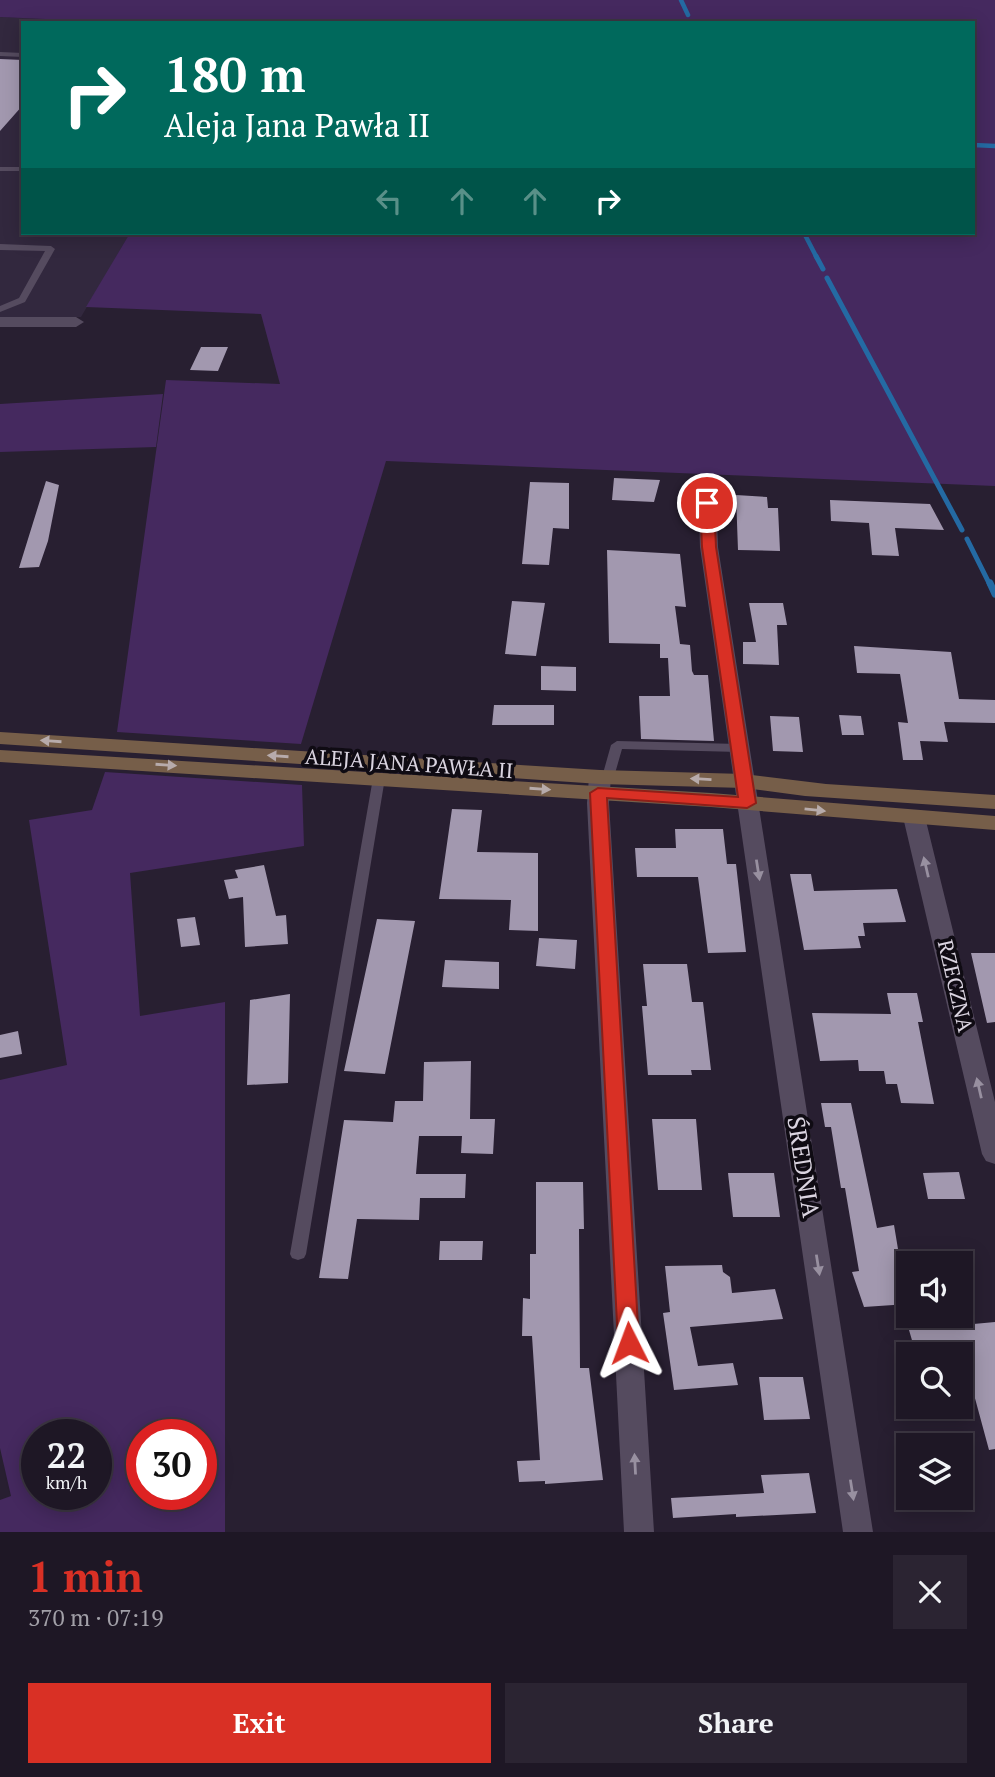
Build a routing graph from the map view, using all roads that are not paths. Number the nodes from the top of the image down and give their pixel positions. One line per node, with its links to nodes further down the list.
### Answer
1 (0, 54): 2 (lane)
2 (21, 55)
3 (0, 169): 4 (lane)
4 (21, 169)
5 (0, 247): 6 (lane)
6 (0, 309)
7 (0, 322): 8 (street)
8 (76, 322)
9 (707, 485): 11 (street, ŚREDNIA)
10 (0, 738): 13 (street, ALEJA JANA PAWŁA II, one-way to 10)
11 (739, 748): 15 (lane); 16 (street, ŚREDNIA)
12 (0, 756): 13 (street, ALEJA JANA PAWŁA II, one-way to 13)
13 (306, 766): 14 (street, ALEJA JANA PAWŁA II); 15 (street, ALEJA JANA PAWŁA II)
14 (379, 778): 15 (street, ALEJA JANA PAWŁA II, one-way to 15); 22 (lane)
15 (602, 782): 16 (street, ALEJA JANA PAWŁA II); 23 (street, one-way to 15)
16 (746, 792): 17 (street, ALEJA JANA PAWŁA II); 19 (street, ALEJA JANA PAWŁA II, one-way to 19); 24 (street, ŚREDNIA, one-way to 24)
17 (884, 795): 18 (street, ALEJA JANA PAWŁA II); 19 (street)
18 (995, 802)
19 (914, 817): 20 (street, ALEJA JANA PAWŁA II); 21 (street, RZECZNA, one-way to 19)
20 (995, 822)
21 (995, 1154)
22 (298, 1254)
23 (639, 1532)
24 (858, 1532)

